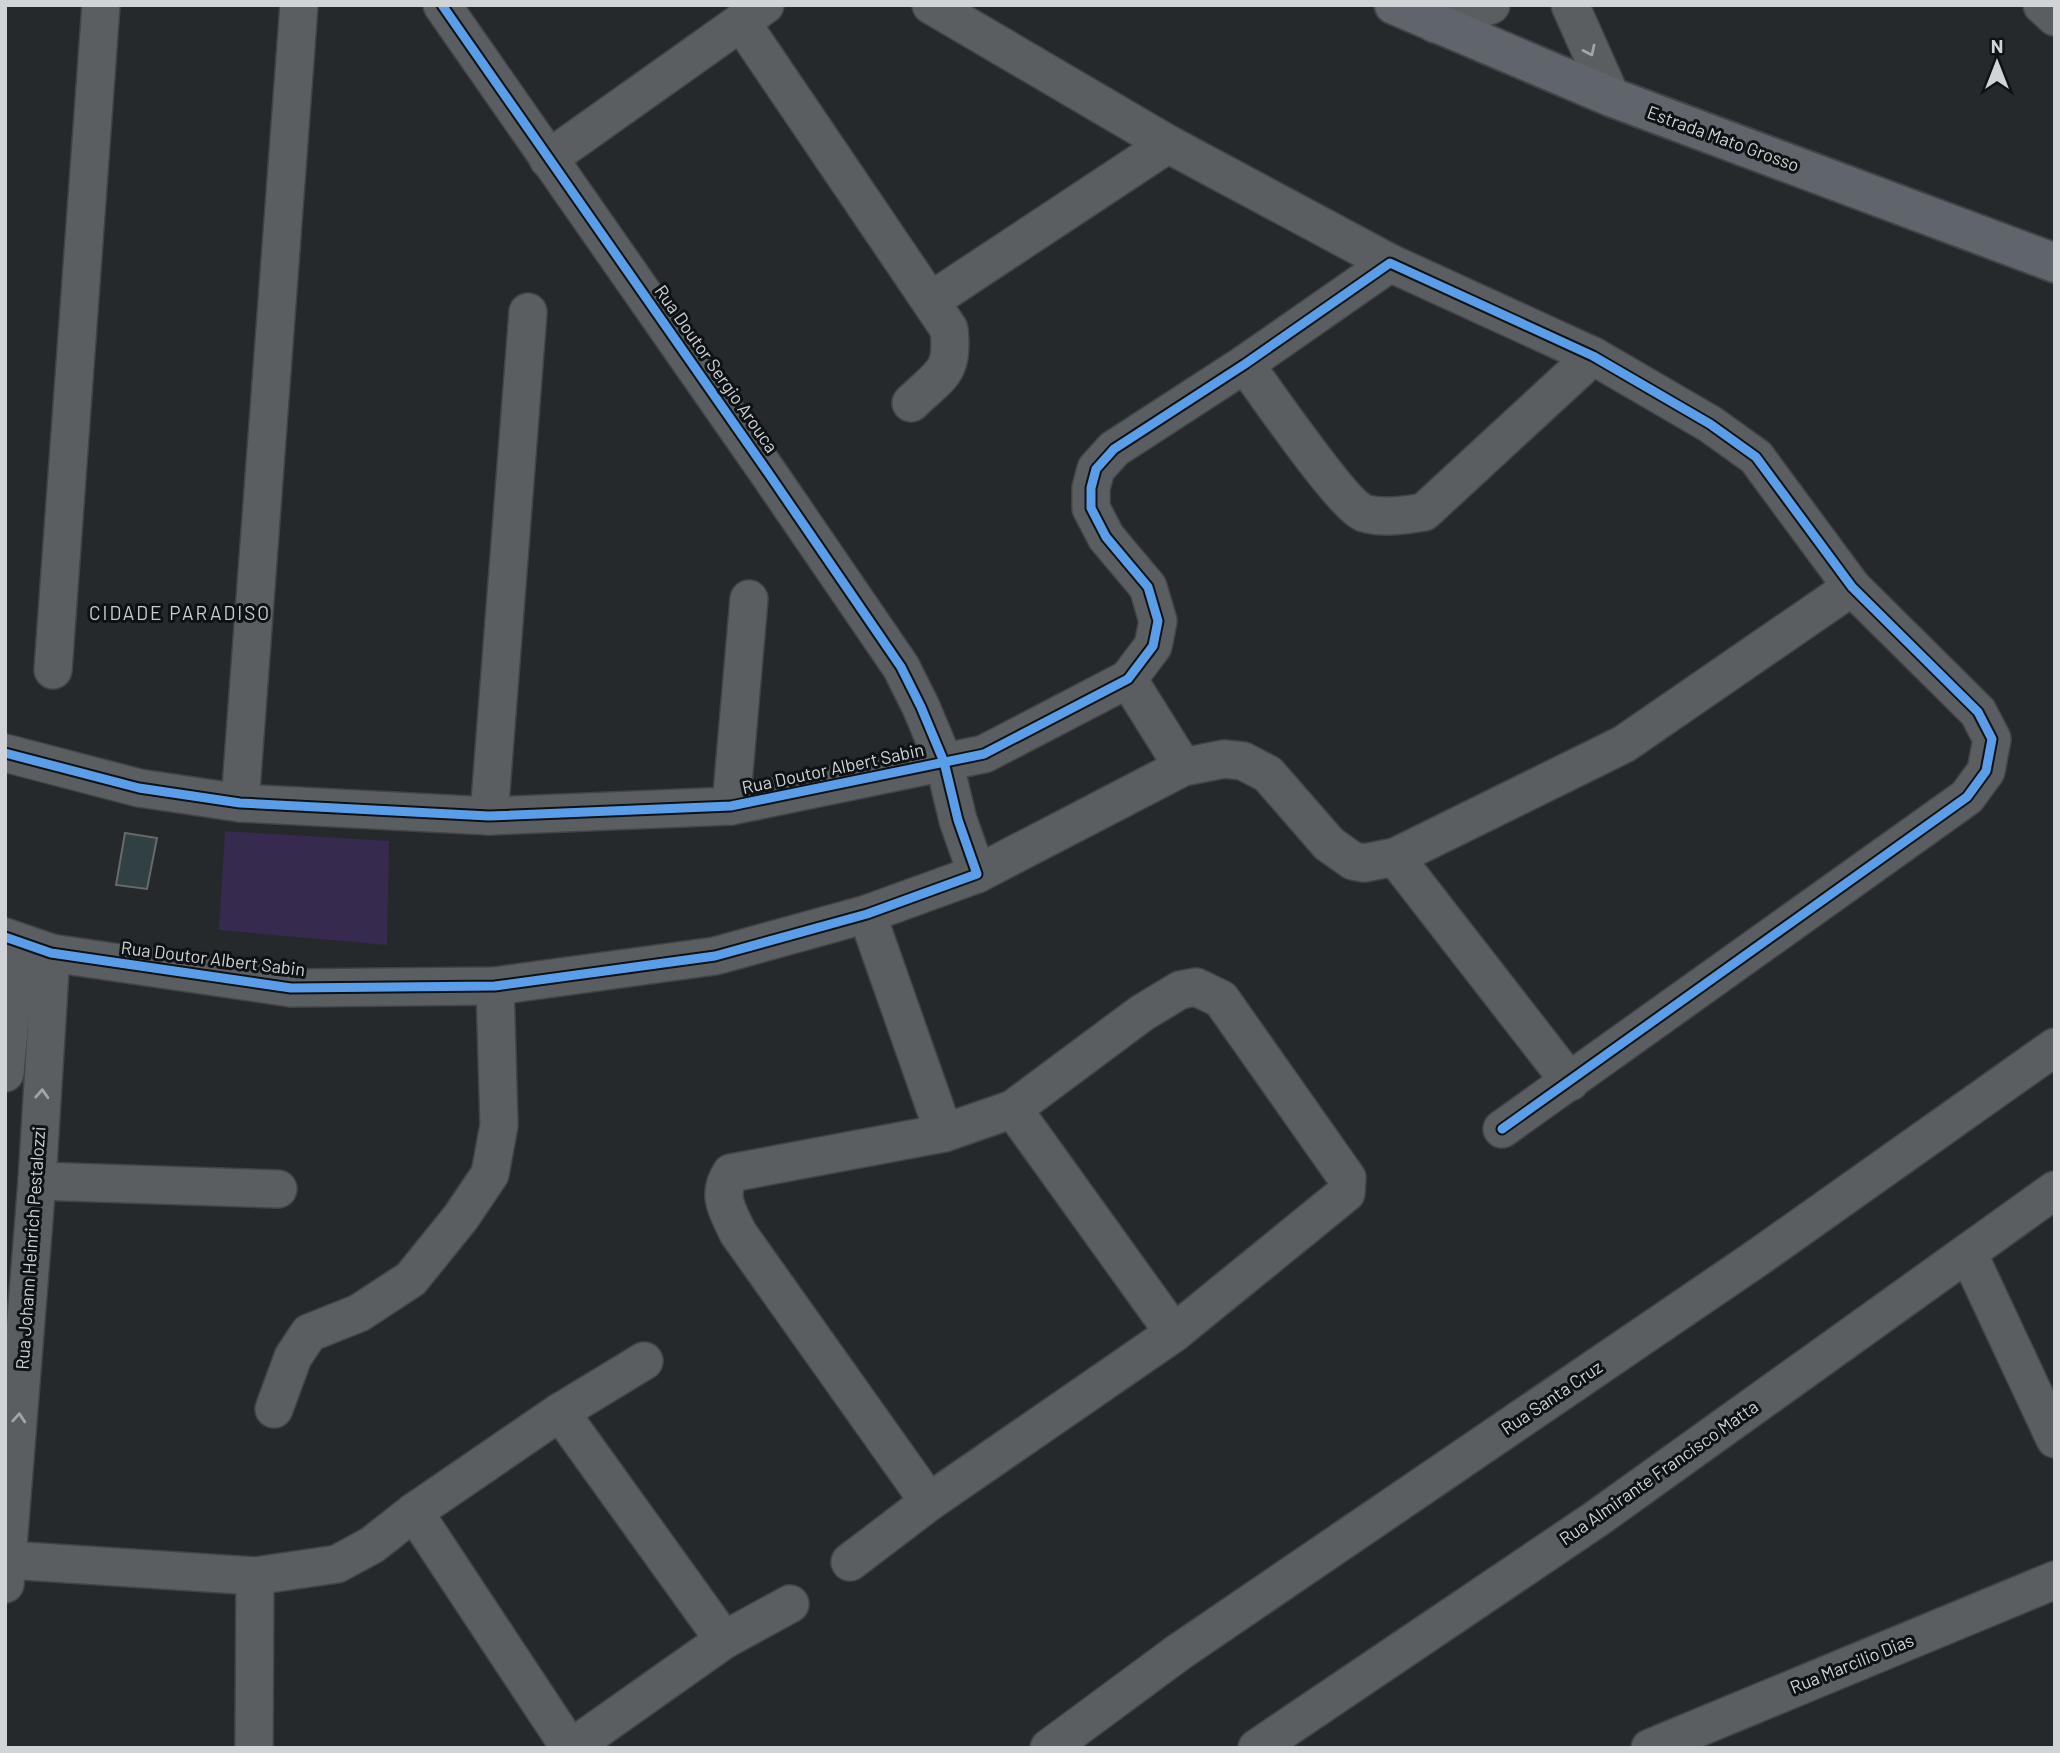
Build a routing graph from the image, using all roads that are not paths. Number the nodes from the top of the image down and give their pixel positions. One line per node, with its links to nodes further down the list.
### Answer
1 (101, 5): 24 (street)
2 (299, 5): 29 (street)
3 (442, 5): 14 (street, Rua Doutor Sergio Arouca)
4 (931, 5): 13 (street)
5 (1394, 5): 11 (main road, Estrada Mato Grosso)
6 (1491, 5): 11 (street)
7 (1570, 5): 12 (street, one-way to 12)
8 (2042, 5): 10 (street)
9 (753, 14): 14 (street); 17 (street)
10 (2055, 17)
11 (1435, 24): 12 (main road, Estrada Mato Grosso)
12 (1611, 97): 16 (main road, Estrada Mato Grosso)
13 (1168, 144): 15 (street); 17 (street)
14 (548, 159): 27 (street, Rua Doutor Sergio Arouca)
15 (1390, 263): 19 (street); 20 (street)
16 (2055, 263)
17 (932, 300): 21 (street)
18 (528, 312): 31 (street)
19 (1592, 356): 20 (street); 22 (street)
20 (1245, 364): 25 (street)
21 (911, 403)
22 (1852, 587): 32 (street); 39 (street)
23 (749, 599): 30 (street)
24 (53, 670)
25 (1128, 679): 27 (street); 28 (street)
26 (5, 753): 29 (street, Rua Doutor Albert Sabin)
27 (944, 762): 30 (street, Rua Doutor Albert Sabin); 33 (street, Rua Doutor Albert Sabin)
28 (1183, 767): 32 (street); 33 (street)
29 (240, 803): 31 (street, Rua Doutor Albert Sabin)
30 (731, 806): 31 (street, Rua Doutor Albert Sabin)
31 (488, 816)
32 (1395, 857): 39 (street)
33 (976, 874): 34 (street, Rua Doutor Albert Sabin)
34 (867, 914): 36 (street, Rua Doutor Albert Sabin); 42 (street)
35 (24, 944): 36 (street, Rua Doutor Albert Sabin); 38 (street); 43 (street, Rua Johann Heinrich Pestalozzi, one-way to 35)
36 (495, 986): 49 (street)
37 (2055, 1047): 62 (street, Rua Santa Cruz)
38 (5, 1073)
39 (1570, 1083): 41 (street)
40 (1013, 1109): 42 (street); 47 (street); 47 (street)
41 (1502, 1129)
42 (944, 1133): 52 (street)
43 (37, 1181): 44 (street); 55 (street, Rua Johann Heinrich Pestalozzi, one-way to 43)
44 (278, 1189)
45 (2055, 1190): 46 (street, Rua Almirante Francisco Matta)
46 (1968, 1253): 51 (street); 63 (street, Rua Almirante Francisco Matta)
47 (1174, 1334): 52 (street)
48 (643, 1361): 50 (street)
49 (274, 1409)
50 (560, 1412): 53 (street); 59 (street)
51 (2055, 1439)
52 (929, 1502): 54 (street)
53 (414, 1512): 56 (street); 61 (street)
54 (850, 1562)
55 (7, 1572): 56 (street)
56 (255, 1576): 60 (street)
57 (2055, 1580): 64 (street, Rua Marcilio Dias)
58 (790, 1604): 59 (street)
59 (724, 1640): 61 (street)
60 (254, 1748)
61 (570, 1748)
62 (1049, 1748)
63 (1257, 1748)
64 (1650, 1748)

